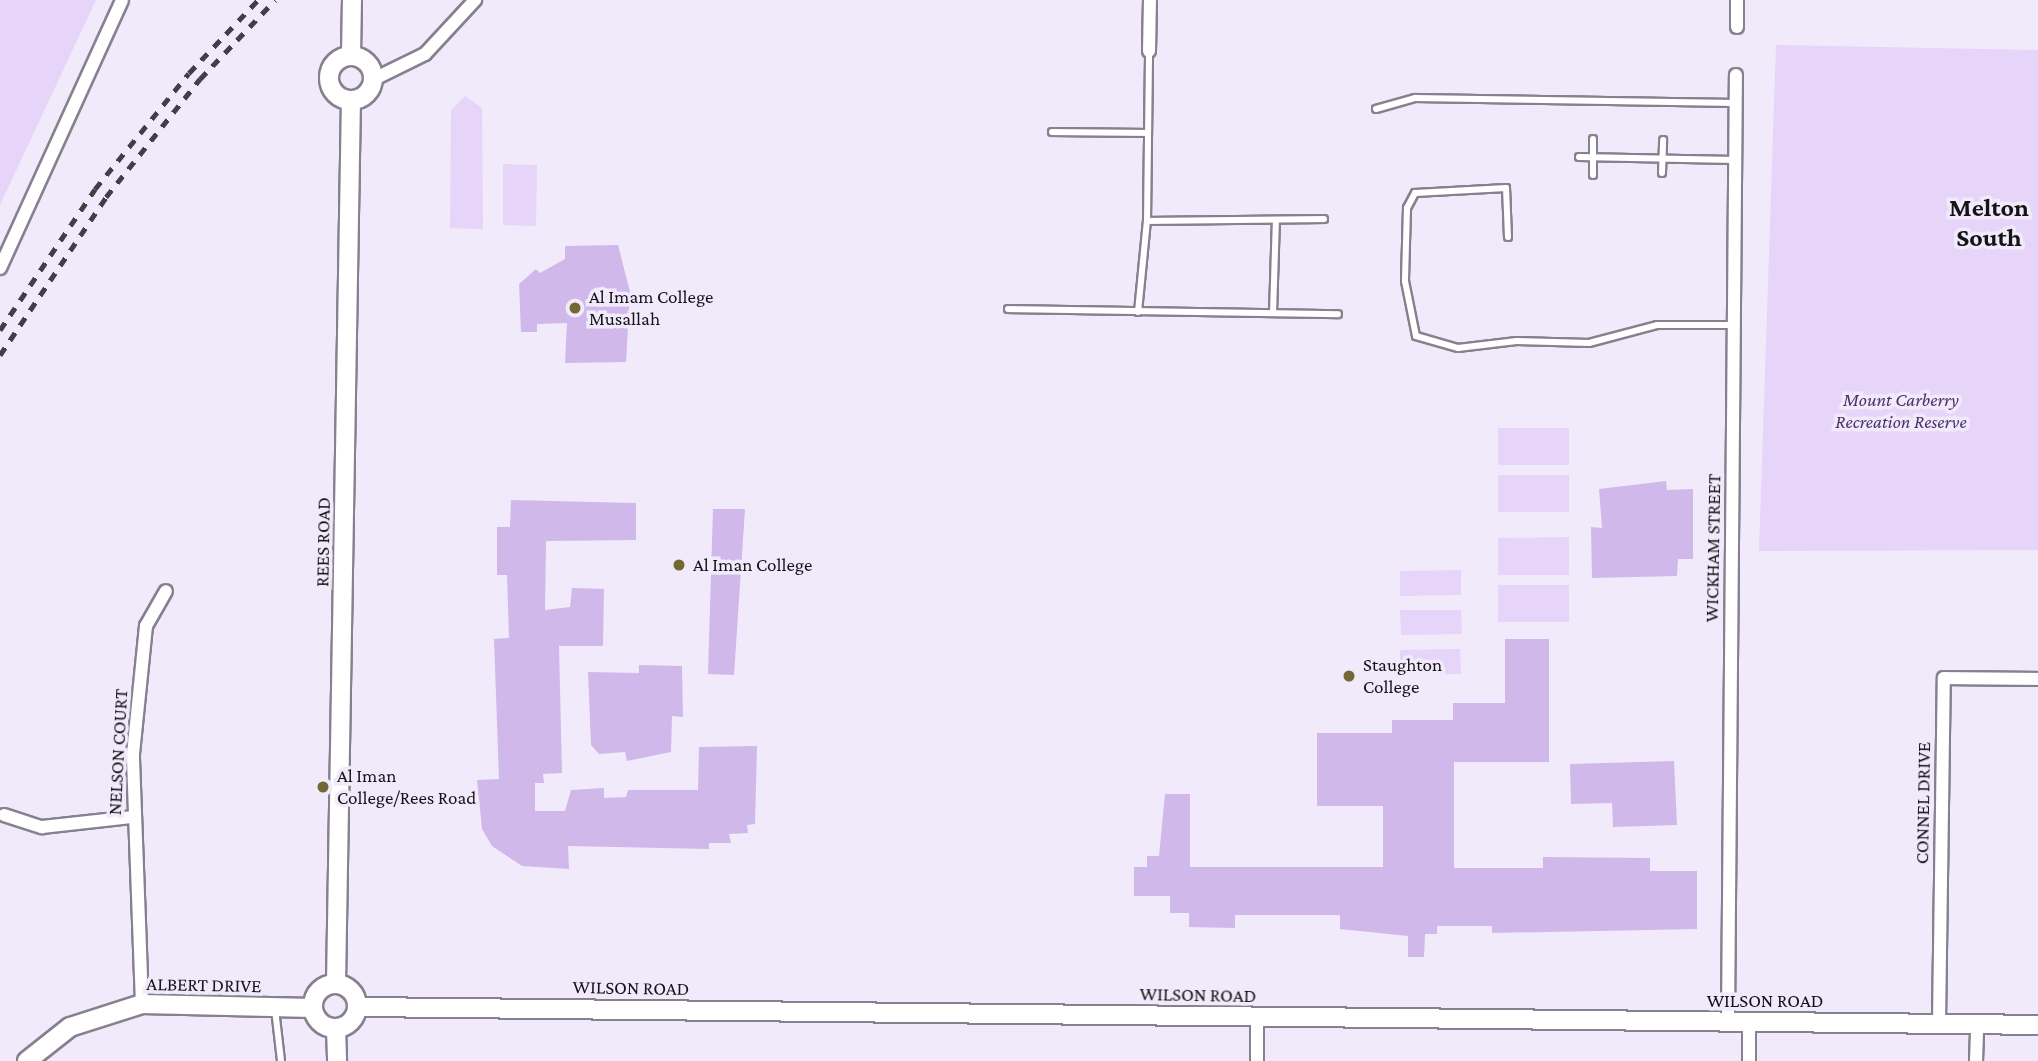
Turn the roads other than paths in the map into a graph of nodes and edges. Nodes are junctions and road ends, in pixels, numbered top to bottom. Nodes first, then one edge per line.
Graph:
1 (122, 0) edge
2 (352, 0) edge
3 (475, 0) edge
4 (1150, 0) edge
5 (1737, 0) edge
6 (1737, 27) dead end
7 (1149, 51) joint
8 (351, 56) junction
9 (1737, 75) dead end
10 (374, 79) junction
11 (351, 100) junction
12 (1736, 103) junction
13 (1376, 108) dead end
14 (1052, 132) dead end
15 (1148, 133) junction
16 (1593, 139) dead end
17 (1663, 140) dead end
18 (1579, 157) dead end
19 (1593, 158) junction
20 (1662, 159) junction
21 (1736, 160) junction
22 (1662, 173) dead end
23 (1593, 175) dead end
24 (1324, 219) dead end
25 (1276, 220) junction
26 (1147, 221) junction
27 (1508, 237) dead end
28 (0, 268) edge
29 (1008, 309) dead end
30 (1138, 312) junction
31 (1273, 313) junction
32 (1338, 314) dead end
33 (1734, 325) junction
34 (166, 591) dead end
35 (2038, 679) edge
36 (4, 815) dead end
37 (133, 817) junction
38 (336, 984) junction
39 (142, 1004) junction
40 (274, 1007) junction
41 (358, 1007) junction
42 (313, 1008) junction
43 (1257, 1016) junction
44 (1728, 1021) junction
45 (1749, 1022) junction
46 (1939, 1023) junction
47 (1976, 1024) junction
48 (2038, 1025) edge
49 (336, 1029) junction
50 (27, 1061) edge
51 (281, 1061) edge
52 (337, 1061) edge
53 (1257, 1061) edge
54 (1749, 1061) edge
55 (1976, 1061) edge

1 - 28 street
2 - 8 street
3 - 10 street
4 - 7 street
5 - 6 street
7 - 15 lane
8 - 10 street
8 - 11 street
9 - 12 street, WICKHAM STREET
10 - 11 street
11 - 38 street, REES ROAD
12 - 13 lane
12 - 21 street, WICKHAM STREET
14 - 15 lane
15 - 26 lane
16 - 19 lane
17 - 20 lane
18 - 19 lane
19 - 20 lane
19 - 23 lane
20 - 21 lane
20 - 22 lane
21 - 33 street, WICKHAM STREET
24 - 25 lane
25 - 26 lane
25 - 31 lane
26 - 30 lane
27 - 33 lane
29 - 30 lane
30 - 31 lane
31 - 32 lane
33 - 44 street, WICKHAM STREET
34 - 37 street, NELSON COURT
35 - 46 street, CONNEL DRIVE
36 - 37 street
37 - 39 street, NELSON COURT
38 - 41 street
38 - 42 street
39 - 40 street, ALBERT DRIVE
39 - 50 street, ALBERT DRIVE
40 - 42 street, ALBERT DRIVE
40 - 51 lane
41 - 43 street, WILSON ROAD
41 - 49 street
42 - 49 street
43 - 44 street, WILSON ROAD
43 - 53 street
44 - 45 street, WILSON ROAD
45 - 46 street, WILSON ROAD
45 - 54 street
46 - 47 street, WILSON ROAD
47 - 48 street, WILSON ROAD
47 - 55 street
49 - 52 street

